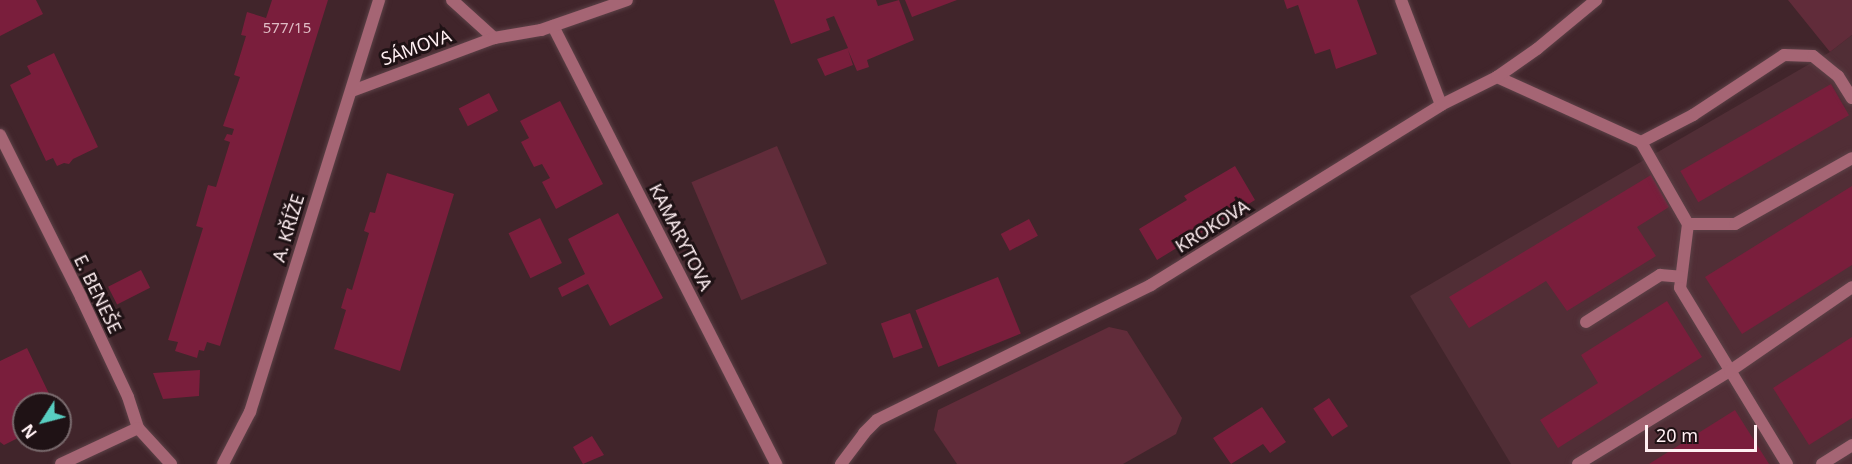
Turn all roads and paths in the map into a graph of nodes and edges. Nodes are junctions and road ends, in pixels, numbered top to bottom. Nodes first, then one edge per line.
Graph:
1 (379, 0) edge
2 (452, 0) edge
3 (627, 0) edge
4 (1401, 0) edge
5 (1596, 0) edge
6 (553, 26) junction
7 (494, 38) junction
8 (1497, 77) junction
9 (352, 91) junction
10 (1852, 98) edge
11 (1441, 105) junction
12 (0, 135) edge
13 (1641, 142) junction
14 (1852, 158) edge
15 (1688, 224) junction
16 (1681, 277) junction
17 (1852, 287) edge
18 (1586, 322) dead end
19 (1730, 371) junction
20 (138, 428) junction
21 (1852, 445) edge
22 (61, 464) edge
23 (171, 464) edge
24 (223, 464) edge
25 (776, 464) edge
26 (841, 464) edge
27 (1578, 464) edge
28 (1787, 464) edge
29 (1822, 464) edge

1 - 9 street, A. KŘÍŽE
2 - 7 street, SÁMOVA
3 - 6 street, SÁMOVA
4 - 11 street
5 - 8 street, KROKOVA
6 - 7 street, SÁMOVA
6 - 25 street, KAMARYTOVA
7 - 9 street, SÁMOVA
8 - 11 street, KROKOVA
8 - 13 street
9 - 24 street, A. KŘÍŽE
10 - 13 street
11 - 26 street, KROKOVA
12 - 20 street, E. BENEŠE
13 - 15 street
14 - 15 street
15 - 16 street
16 - 18 street
16 - 19 street
17 - 19 street
19 - 27 street
19 - 28 street
20 - 22 street
20 - 23 street, E. BENEŠE
21 - 29 street

